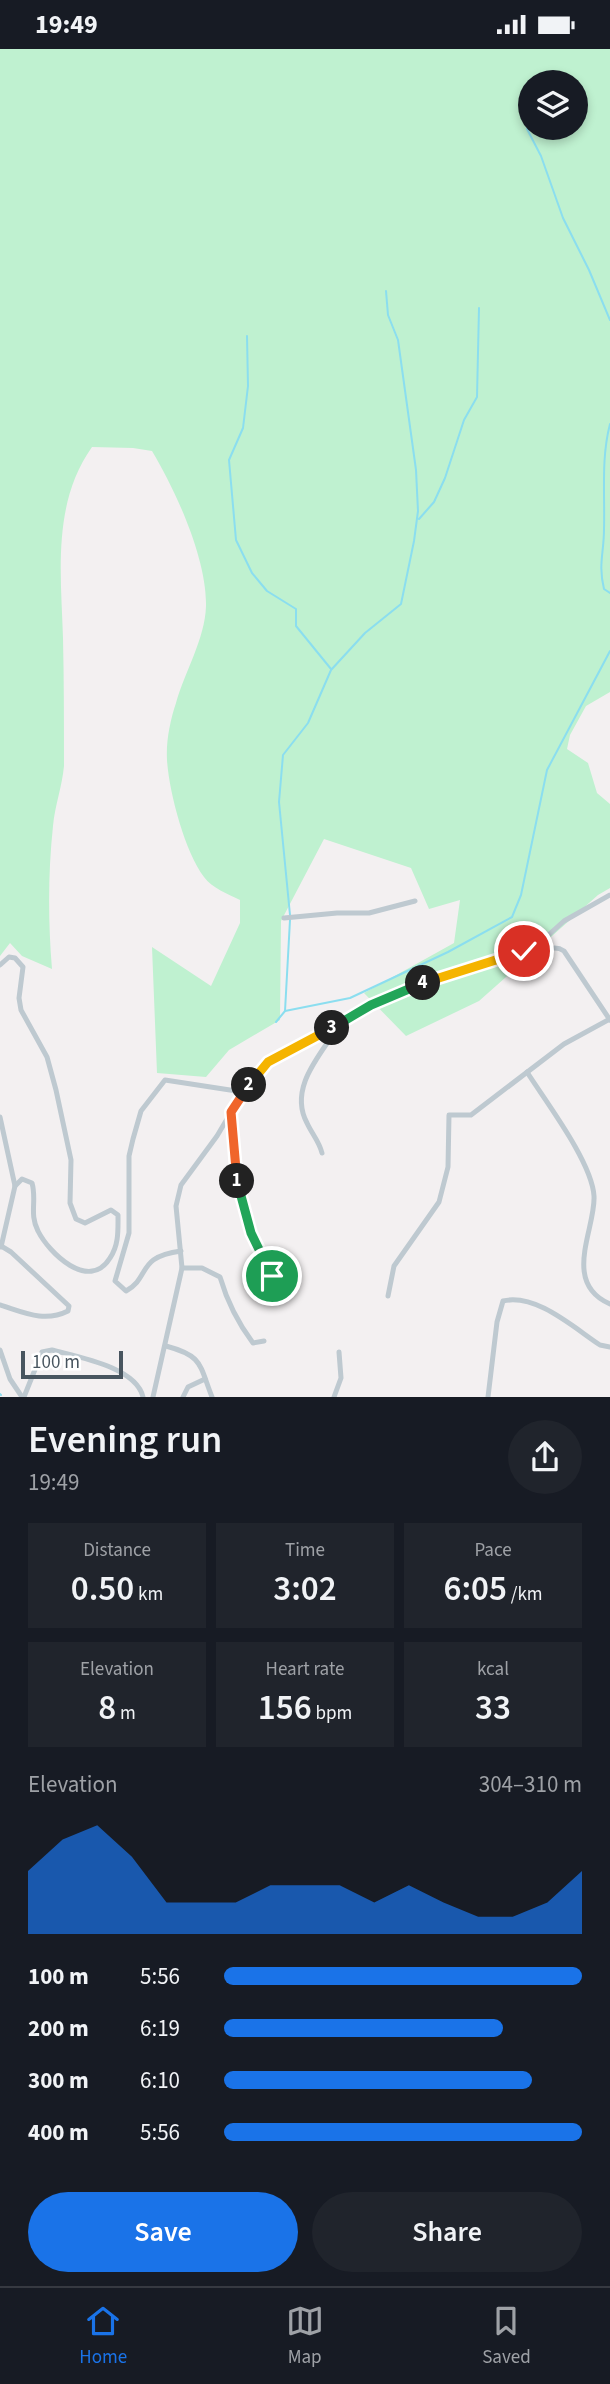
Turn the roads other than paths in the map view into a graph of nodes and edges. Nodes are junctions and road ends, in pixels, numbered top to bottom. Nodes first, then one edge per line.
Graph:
1 (610, 895) edge
2 (415, 901) dead end
3 (284, 918) dead end
4 (524, 951) junction
5 (0, 965) edge
6 (610, 1019) edge
7 (332, 1028) junction
8 (527, 1072) junction
9 (243, 1092) junction
10 (231, 1112) junction
11 (0, 1117) edge
12 (322, 1153) dead end
13 (15, 1186) junction
14 (1, 1247) edge
15 (181, 1251) junction
16 (182, 1268) junction
17 (272, 1276) dead end
18 (388, 1296) dead end
19 (610, 1304) edge
20 (0, 1305) edge
21 (264, 1341) dead end
22 (166, 1346) junction
23 (610, 1347) edge
24 (0, 1350) edge
25 (339, 1353) dead end
26 (205, 1379) junction
27 (336, 1396) edge
28 (23, 1397) edge
29 (143, 1397) edge
30 (153, 1397) edge
31 (183, 1397) edge
32 (212, 1397) edge
33 (488, 1397) edge

1 - 4 street
2 - 3 street
4 - 6 street
4 - 7 street
5 - 13 street
6 - 8 street
7 - 9 street
7 - 12 street
8 - 18 street
8 - 19 street
9 - 10 street
9 - 15 street
10 - 15 street
10 - 17 street
11 - 13 street
13 - 14 street
14 - 20 street
15 - 16 street
16 - 21 street
16 - 22 street
22 - 26 street
22 - 30 street
23 - 33 street
24 - 28 street
25 - 27 street
26 - 31 street
26 - 32 street
28 - 29 street

